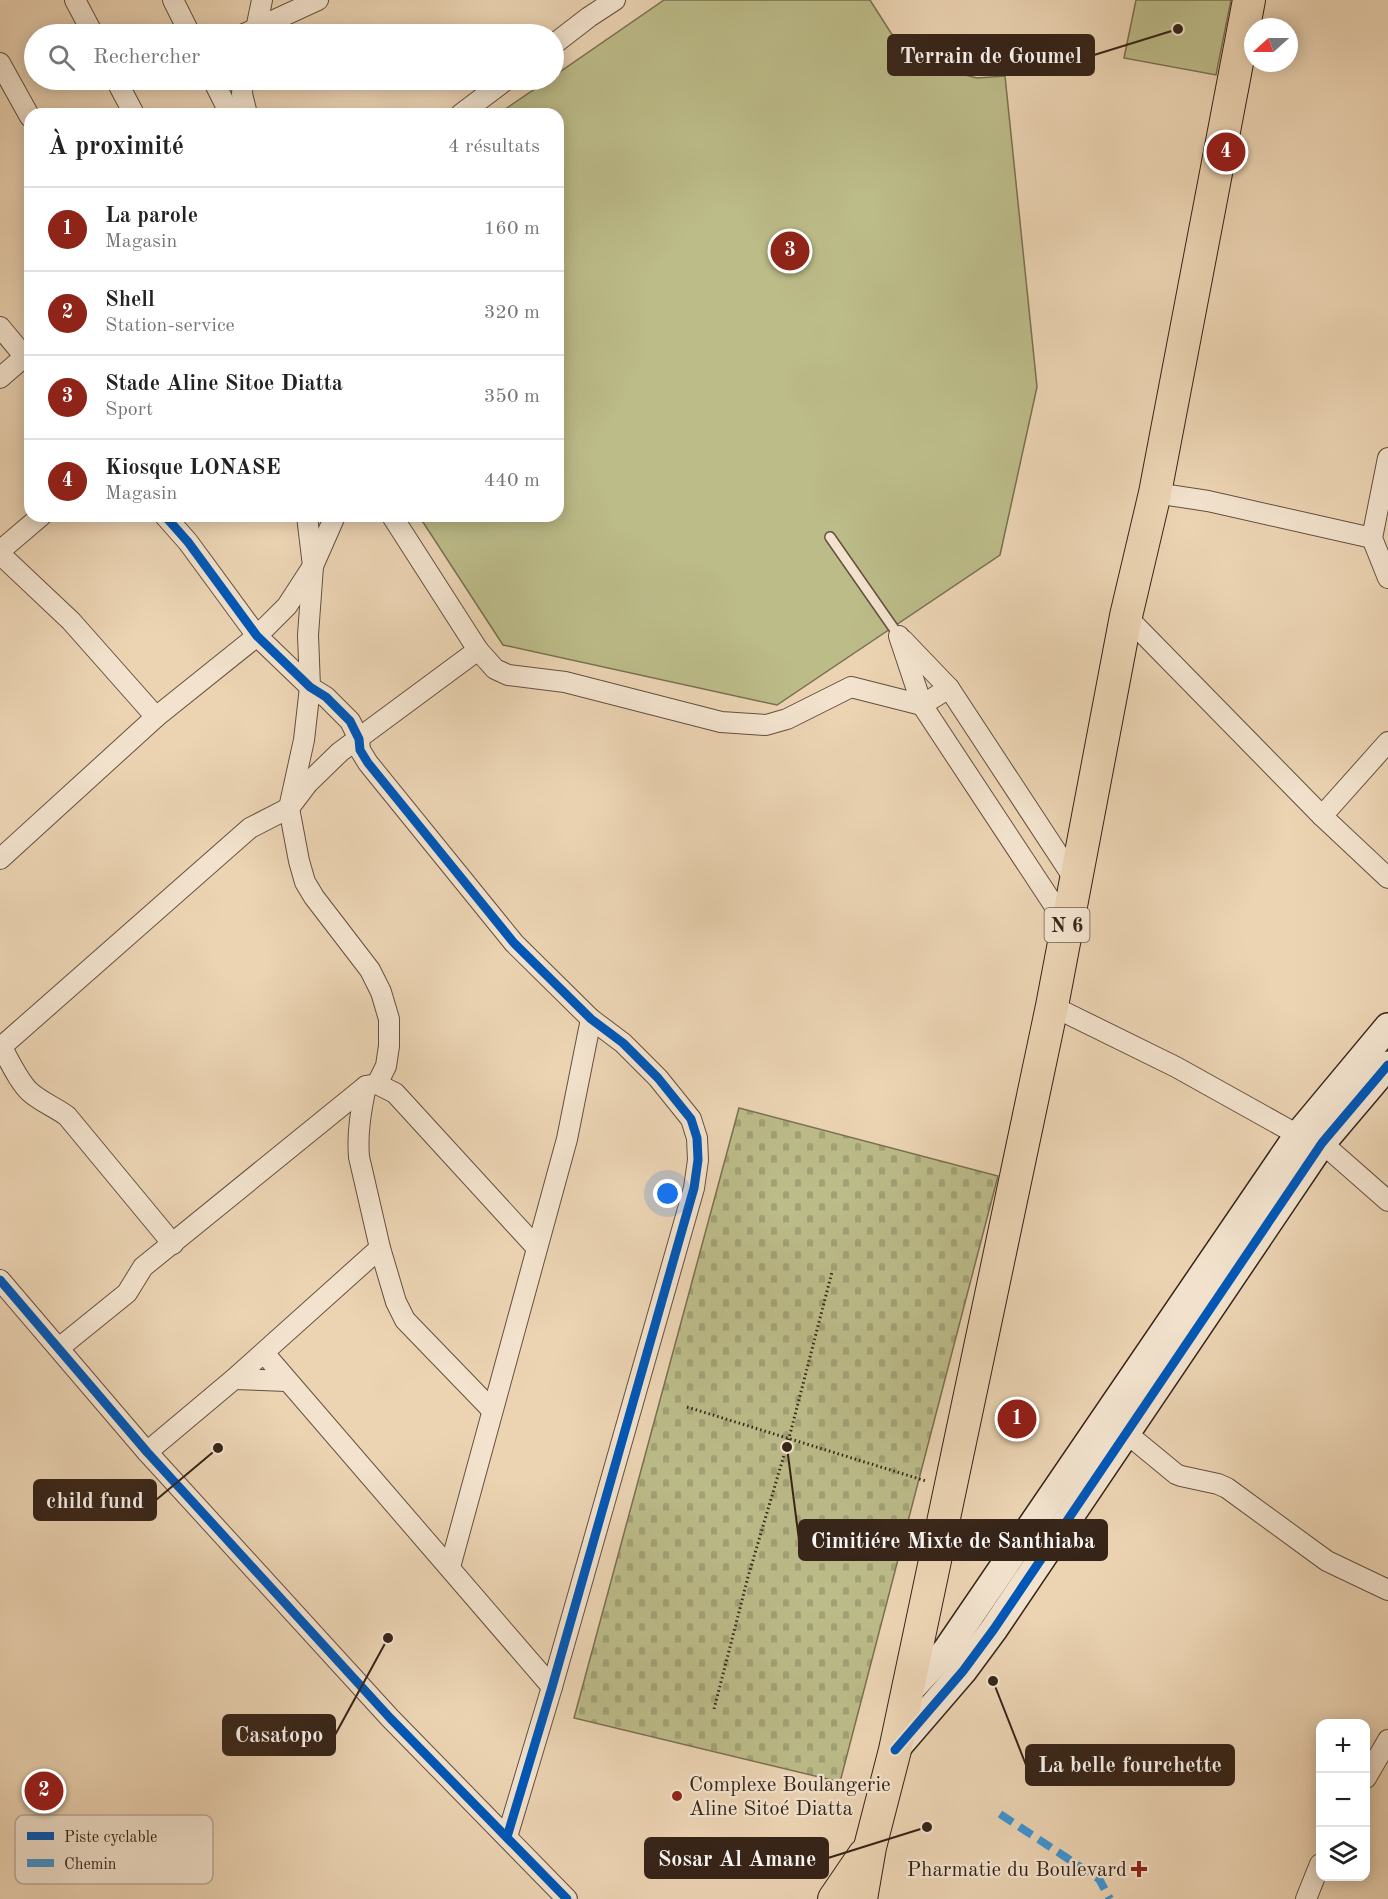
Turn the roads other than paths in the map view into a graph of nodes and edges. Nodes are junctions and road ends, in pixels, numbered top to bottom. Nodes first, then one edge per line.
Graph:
1 (75, 0) edge
2 (173, 0) edge
3 (262, 0) edge
4 (318, 0) edge
5 (615, 0) edge
6 (1249, 0) edge
7 (88, 24) edge
8 (185, 24) edge
9 (255, 24) edge
10 (270, 24) edge
11 (564, 37) edge
12 (0, 63) edge
13 (121, 90) edge
14 (218, 90) edge
15 (242, 90) edge
16 (493, 90) edge
17 (25, 108) edge
18 (131, 108) edge
19 (227, 108) edge
20 (246, 108) edge
21 (469, 108) edge
22 (0, 327) edge
23 (24, 353) edge
24 (24, 360) edge
25 (0, 378) edge
26 (1388, 458) edge
27 (1155, 493) junction
28 (34, 522) edge
29 (170, 522) edge
30 (308, 522) edge
31 (332, 522) edge
32 (396, 522) edge
33 (830, 537) dead end
34 (1372, 537) junction
35 (0, 552) edge
36 (313, 566) junction
37 (1388, 578) edge
38 (1126, 616) junction
39 (257, 636) junction
40 (899, 636) junction
41 (478, 650) junction
42 (310, 687) junction
43 (950, 688) junction
44 (922, 705) junction
45 (156, 717) junction
46 (359, 739) junction
47 (1388, 742) edge
48 (289, 808) junction
49 (1322, 816) junction
50 (0, 859) edge
51 (1388, 878) edge
52 (1075, 880) junction
53 (1066, 926) junction
54 (1052, 1006) junction
55 (591, 1019) junction
56 (1388, 1027) edge
57 (1, 1047) edge
58 (1388, 1065) edge
59 (371, 1085) junction
60 (1310, 1139) junction
61 (1388, 1201) edge
62 (173, 1244) junction
63 (536, 1246) junction
64 (380, 1248) junction
65 (0, 1280) edge
66 (59, 1348) junction
67 (264, 1353) junction
68 (234, 1379) junction
69 (287, 1381) junction
70 (492, 1410) junction
71 (1125, 1432) junction
72 (147, 1452) junction
73 (450, 1567) junction
74 (1388, 1590) edge
75 (552, 1687) junction
76 (906, 1694) junction
77 (1388, 1740) edge
78 (895, 1750) junction
79 (1368, 1773) edge
80 (507, 1837) junction
81 (870, 1846) junction
82 (1316, 1874) edge
83 (567, 1899) edge
84 (834, 1899) edge
85 (861, 1899) edge
86 (1306, 1899) edge

1 - 7 street
2 - 8 street
3 - 9 street
4 - 10 street
5 - 11 street
6 - 27 main road, N 6
12 - 17 street
13 - 18 street
14 - 19 street
15 - 20 street
16 - 21 street
22 - 23 street
24 - 25 street
26 - 34 street
27 - 34 street
27 - 38 main road, N 6
28 - 35 street
29 - 39 street
30 - 36 street
31 - 36 street
32 - 41 street
33 - 40 lane
34 - 37 street
35 - 45 street
36 - 39 street
36 - 42 street
38 - 49 street
38 - 52 main road, N 6
39 - 42 street
39 - 45 street
40 - 43 street
40 - 44 street
41 - 44 street
41 - 46 street
42 - 46 street
42 - 48 street
43 - 44 street
43 - 52 street
44 - 53 street
45 - 50 street
46 - 48 street
46 - 55 street
47 - 49 street
48 - 57 street
48 - 59 street
49 - 51 street
52 - 53 main road, N 6
53 - 54 main road, N 6
54 - 60 street
54 - 76 main road, N 6
55 - 63 street
55 - 75 street
56 - 60 street
57 - 62 street
58 - 60 street
59 - 62 street
59 - 63 street
59 - 64 street
60 - 61 street
60 - 71 street
60 - 76 street
62 - 66 street
63 - 70 street
64 - 67 street
64 - 70 street
65 - 66 street
66 - 72 street
67 - 68 street
67 - 69 street
68 - 69 street
68 - 72 street
69 - 73 street
70 - 73 street
71 - 74 street
71 - 78 street
72 - 80 street
73 - 75 street
75 - 80 street
76 - 78 main road, N 6
77 - 79 street
78 - 81 main road, N 6
80 - 83 street
81 - 84 main road, N 6
81 - 85 main road, N 6
82 - 86 street

